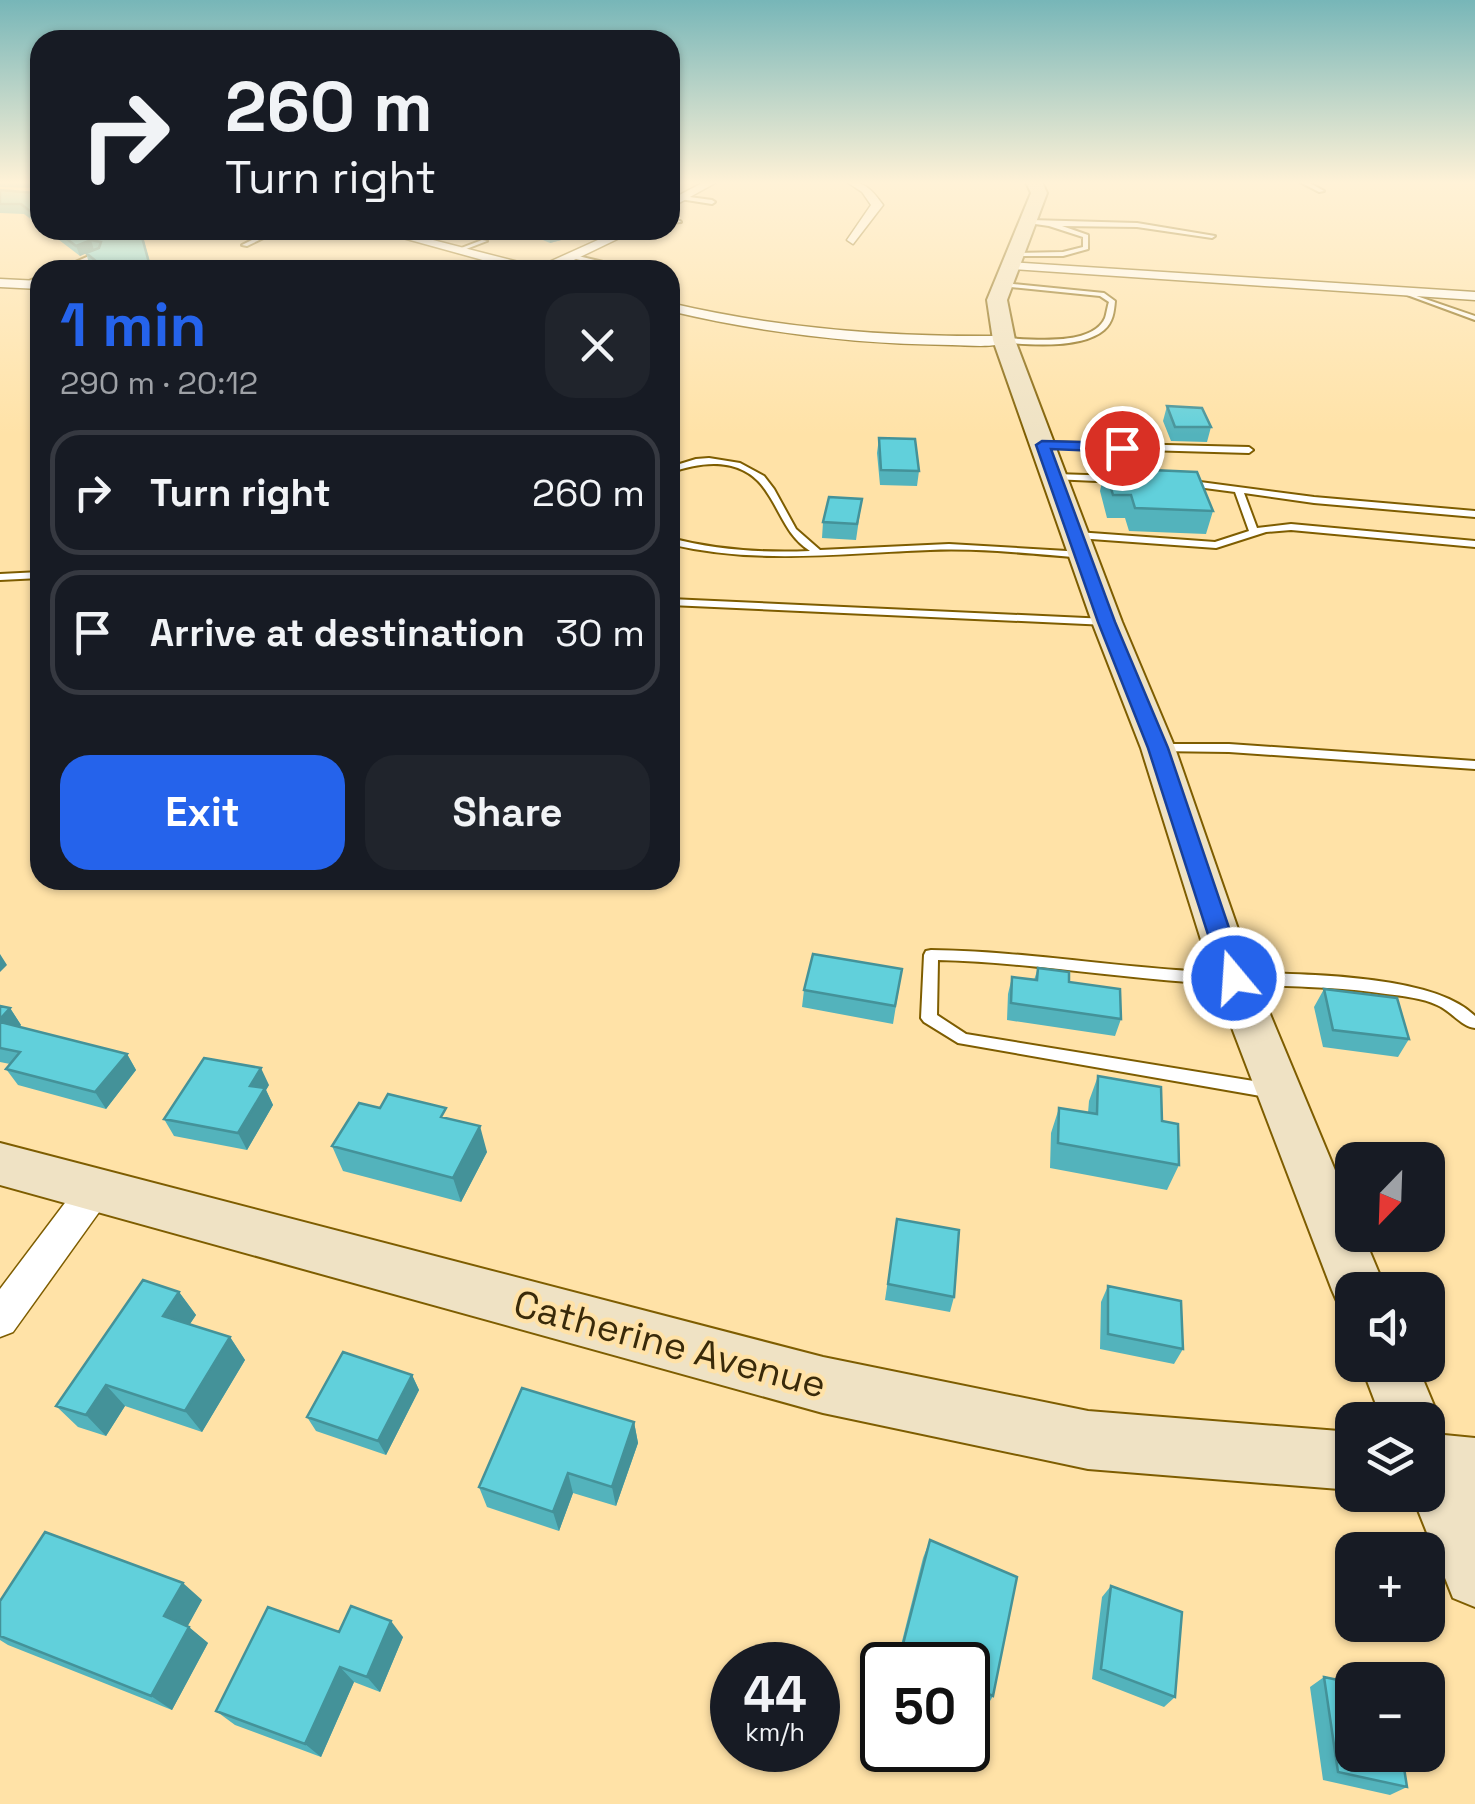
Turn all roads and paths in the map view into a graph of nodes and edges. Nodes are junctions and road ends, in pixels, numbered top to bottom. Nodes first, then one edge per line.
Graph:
1 (1017, 266) edge
2 (1010, 268) junction
3 (0, 282) edge
4 (30, 282) edge
5 (1401, 292) junction
6 (1475, 296) edge
7 (680, 309) edge
8 (1475, 318) edge
9 (1004, 340) junction
10 (1042, 445) junction
11 (1249, 450) dead end
12 (680, 467) edge
13 (1055, 478) junction
14 (1132, 480) edge
15 (1171, 481) edge
16 (1239, 492) junction
17 (1475, 514) edge
18 (1254, 533) junction
19 (680, 543) edge
20 (1475, 544) edge
21 (1081, 545) junction
22 (820, 553) junction
23 (30, 576) edge
24 (0, 577) edge
25 (680, 602) edge
26 (1107, 622) junction
27 (1158, 748) junction
28 (1475, 765) edge
29 (1234, 978) junction
30 (1472, 1024) dead end
31 (1280, 1092) junction
32 (0, 1164) edge
33 (95, 1190) junction
34 (1352, 1272) edge
35 (0, 1320) edge
36 (1335, 1460) edge
37 (1445, 1488) edge
38 (1475, 1576) edge

1 - 2 lane
2 - 5 street
2 - 9 main road
2 - 9 lane
3 - 4 street
5 - 6 street
5 - 8 lane
7 - 9 street
9 - 10 main road
10 - 11 lane
10 - 13 main road
12 - 22 lane
13 - 14 lane
13 - 21 main road
15 - 16 lane
16 - 17 lane
16 - 18 lane
18 - 20 lane
18 - 21 lane
19 - 22 lane
21 - 22 lane
21 - 26 main road
23 - 24 lane
25 - 26 lane
26 - 27 main road
27 - 28 lane
27 - 29 main road
29 - 30 lane
29 - 31 main road
29 - 31 lane
31 - 34 main road
32 - 33 main road, Catherine Avenue
33 - 35 street
33 - 36 main road, Catherine Avenue
37 - 38 main road

